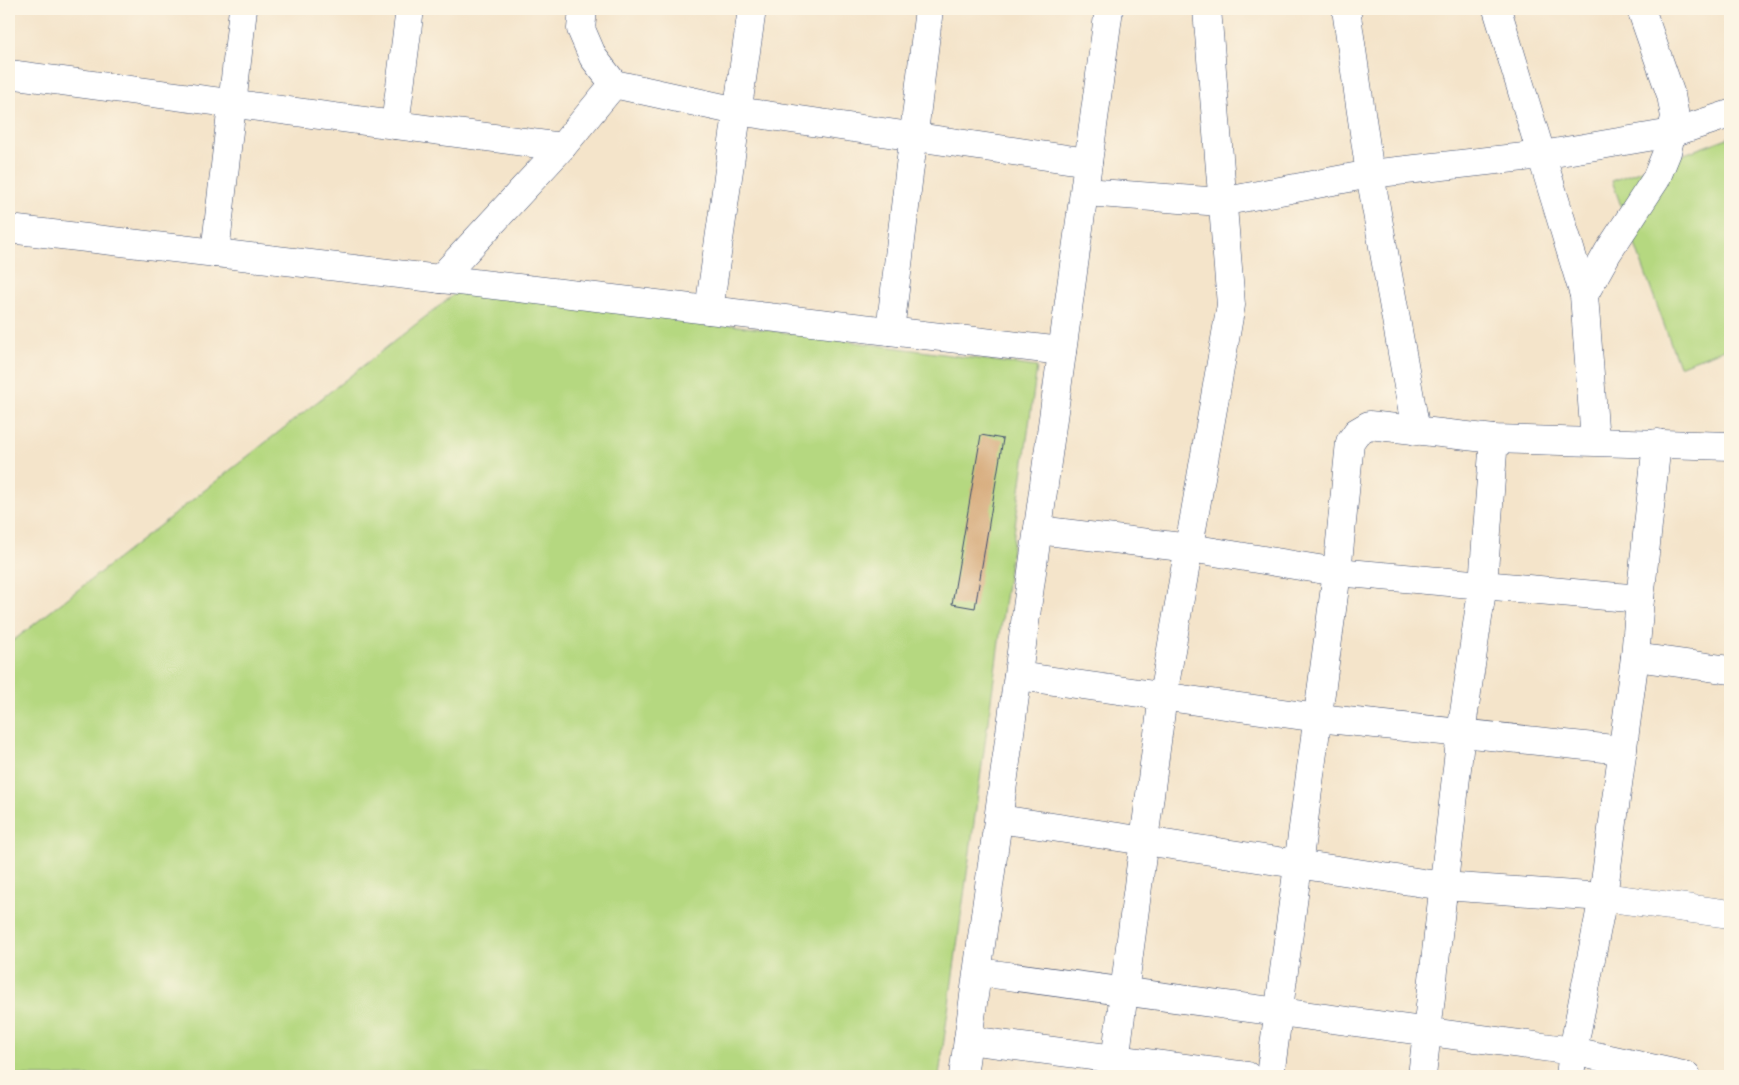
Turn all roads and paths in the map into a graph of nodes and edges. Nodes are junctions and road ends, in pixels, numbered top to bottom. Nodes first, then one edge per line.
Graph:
1 (243, 9) edge
2 (410, 9) edge
3 (583, 9) edge
4 (752, 9) edge
5 (929, 9) edge
6 (1109, 9) edge
7 (1207, 9) edge
8 (1346, 9) edge
9 (1497, 9) edge
10 (1641, 9) edge
11 (9, 74) edge
12 (614, 84) junction
13 (232, 104) junction
14 (737, 111) junction
15 (1730, 114) edge
16 (395, 125) junction
17 (1672, 133) junction
18 (913, 136) junction
19 (562, 146) junction
20 (1542, 155) junction
21 (1088, 162) junction
22 (1370, 174) junction
23 (1085, 192) junction
24 (1222, 202) junction
25 (9, 229) edge
26 (215, 253) junction
27 (440, 279) junction
28 (1584, 295) junction
29 (709, 310) junction
30 (890, 331) junction
31 (1062, 351) junction
32 (1416, 431) junction
33 (1494, 439) junction
34 (1595, 441) junction
35 (1657, 444) junction
36 (1730, 446) edge
37 (1038, 530) junction
38 (1190, 548) junction
39 (1337, 572) junction
40 (1482, 584) junction
41 (1640, 599) junction
42 (1635, 657) junction
43 (1730, 670) edge
44 (1018, 676) junction
45 (1163, 696) junction
46 (1318, 718) junction
47 (1462, 733) junction
48 (1623, 750) junction
49 (999, 819) junction
50 (1144, 841) junction
51 (1298, 864) junction
52 (1443, 886) junction
53 (1603, 897) junction
54 (1730, 914) edge
55 (978, 972) junction
56 (1124, 991) junction
57 (1279, 1012) junction
58 (1427, 1031) junction
59 (968, 1040) junction
60 (1571, 1064) edge
61 (1114, 1068) edge
62 (964, 1076) edge
63 (1247, 1076) edge
64 (1270, 1076) edge
65 (1422, 1076) edge
66 (1687, 1076) edge

1 - 13 street
2 - 16 street
3 - 12 street
4 - 14 street
5 - 18 street
6 - 21 street
7 - 24 street
8 - 22 street
9 - 20 street
10 - 17 street
11 - 13 street
12 - 14 street
12 - 19 street
13 - 16 street
13 - 26 street
14 - 18 street
14 - 29 street
15 - 17 street
16 - 19 street
17 - 20 street
17 - 28 street
18 - 21 street
18 - 30 street
19 - 27 street
20 - 22 street
20 - 28 street
21 - 23 street
22 - 24 street
22 - 32 street
23 - 24 street
23 - 31 street
24 - 38 street
25 - 26 street
26 - 27 street
27 - 29 street
28 - 34 street
29 - 30 street
30 - 31 street
31 - 37 street
32 - 33 street
32 - 39 street
33 - 34 street
33 - 40 street
34 - 35 street
35 - 36 street
35 - 41 street
37 - 38 street
37 - 44 street
38 - 39 street
38 - 45 street
39 - 40 street
39 - 46 street
40 - 41 street
40 - 47 street
41 - 42 street
42 - 43 street
42 - 48 street
44 - 45 street
44 - 49 street
45 - 46 street
45 - 50 street
46 - 47 street
46 - 51 street
47 - 48 street
47 - 52 street
48 - 53 street
49 - 50 street
49 - 55 street
50 - 51 street
50 - 56 street
51 - 52 street
51 - 57 street
52 - 53 street
52 - 58 street
53 - 54 street
53 - 60 street
55 - 56 street
55 - 59 street
56 - 57 street
56 - 61 street
57 - 58 street
57 - 64 street
58 - 60 street
58 - 65 street
59 - 61 street
59 - 62 street
60 - 66 street
61 - 63 street

